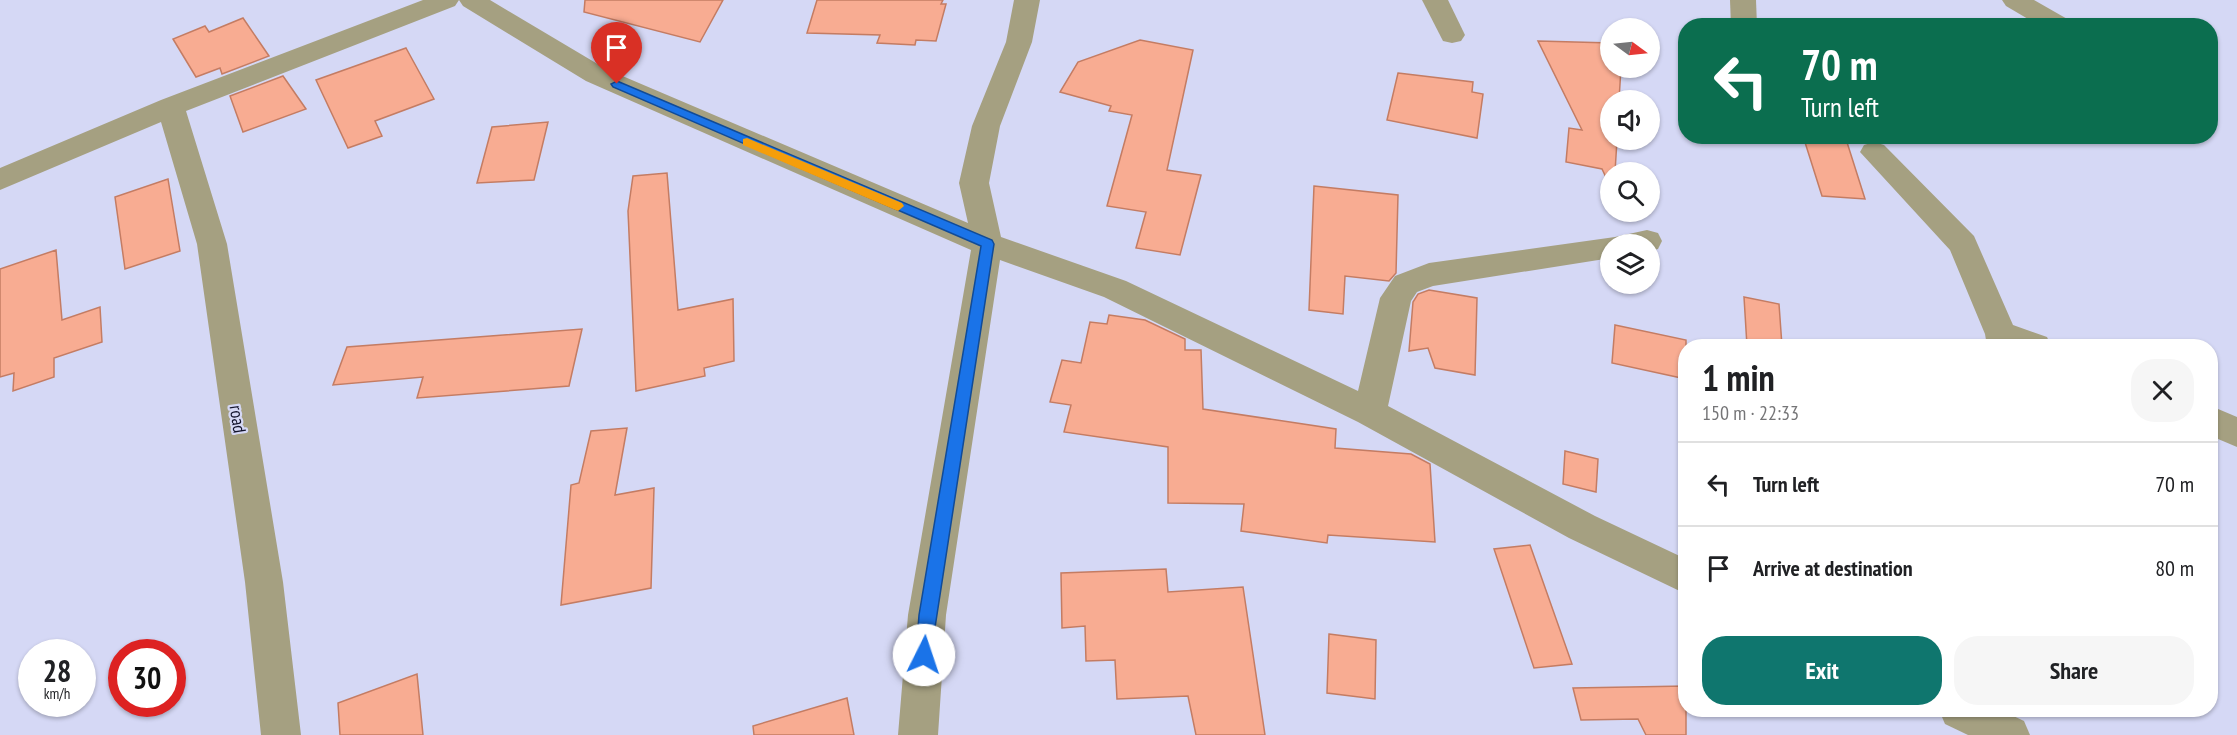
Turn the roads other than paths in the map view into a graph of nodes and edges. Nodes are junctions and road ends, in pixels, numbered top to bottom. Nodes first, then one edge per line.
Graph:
1 (446, 0) edge
2 (472, 0) edge
3 (1027, 0) edge
4 (1435, 0) edge
5 (1743, 0) edge
6 (2015, 0) edge
7 (1743, 18) edge
8 (2046, 18) edge
9 (1452, 35) dead end
10 (171, 107) junction
11 (1874, 152) dead end
12 (0, 180) edge
13 (987, 244) junction
14 (1600, 249) edge
15 (2002, 339) edge
16 (1370, 412) junction
17 (2218, 424) edge
18 (2237, 433) edge
19 (1678, 572) edge
20 (1980, 717) edge
21 (2005, 725) edge
22 (281, 735) edge
23 (918, 735) edge

1 - 10 street
2 - 13 street
3 - 13 street
4 - 9 street
5 - 7 street
6 - 8 street
10 - 12 street
10 - 22 street, road
11 - 15 street
13 - 16 street
13 - 23 street
14 - 16 street
16 - 19 street
17 - 18 street
20 - 21 street

